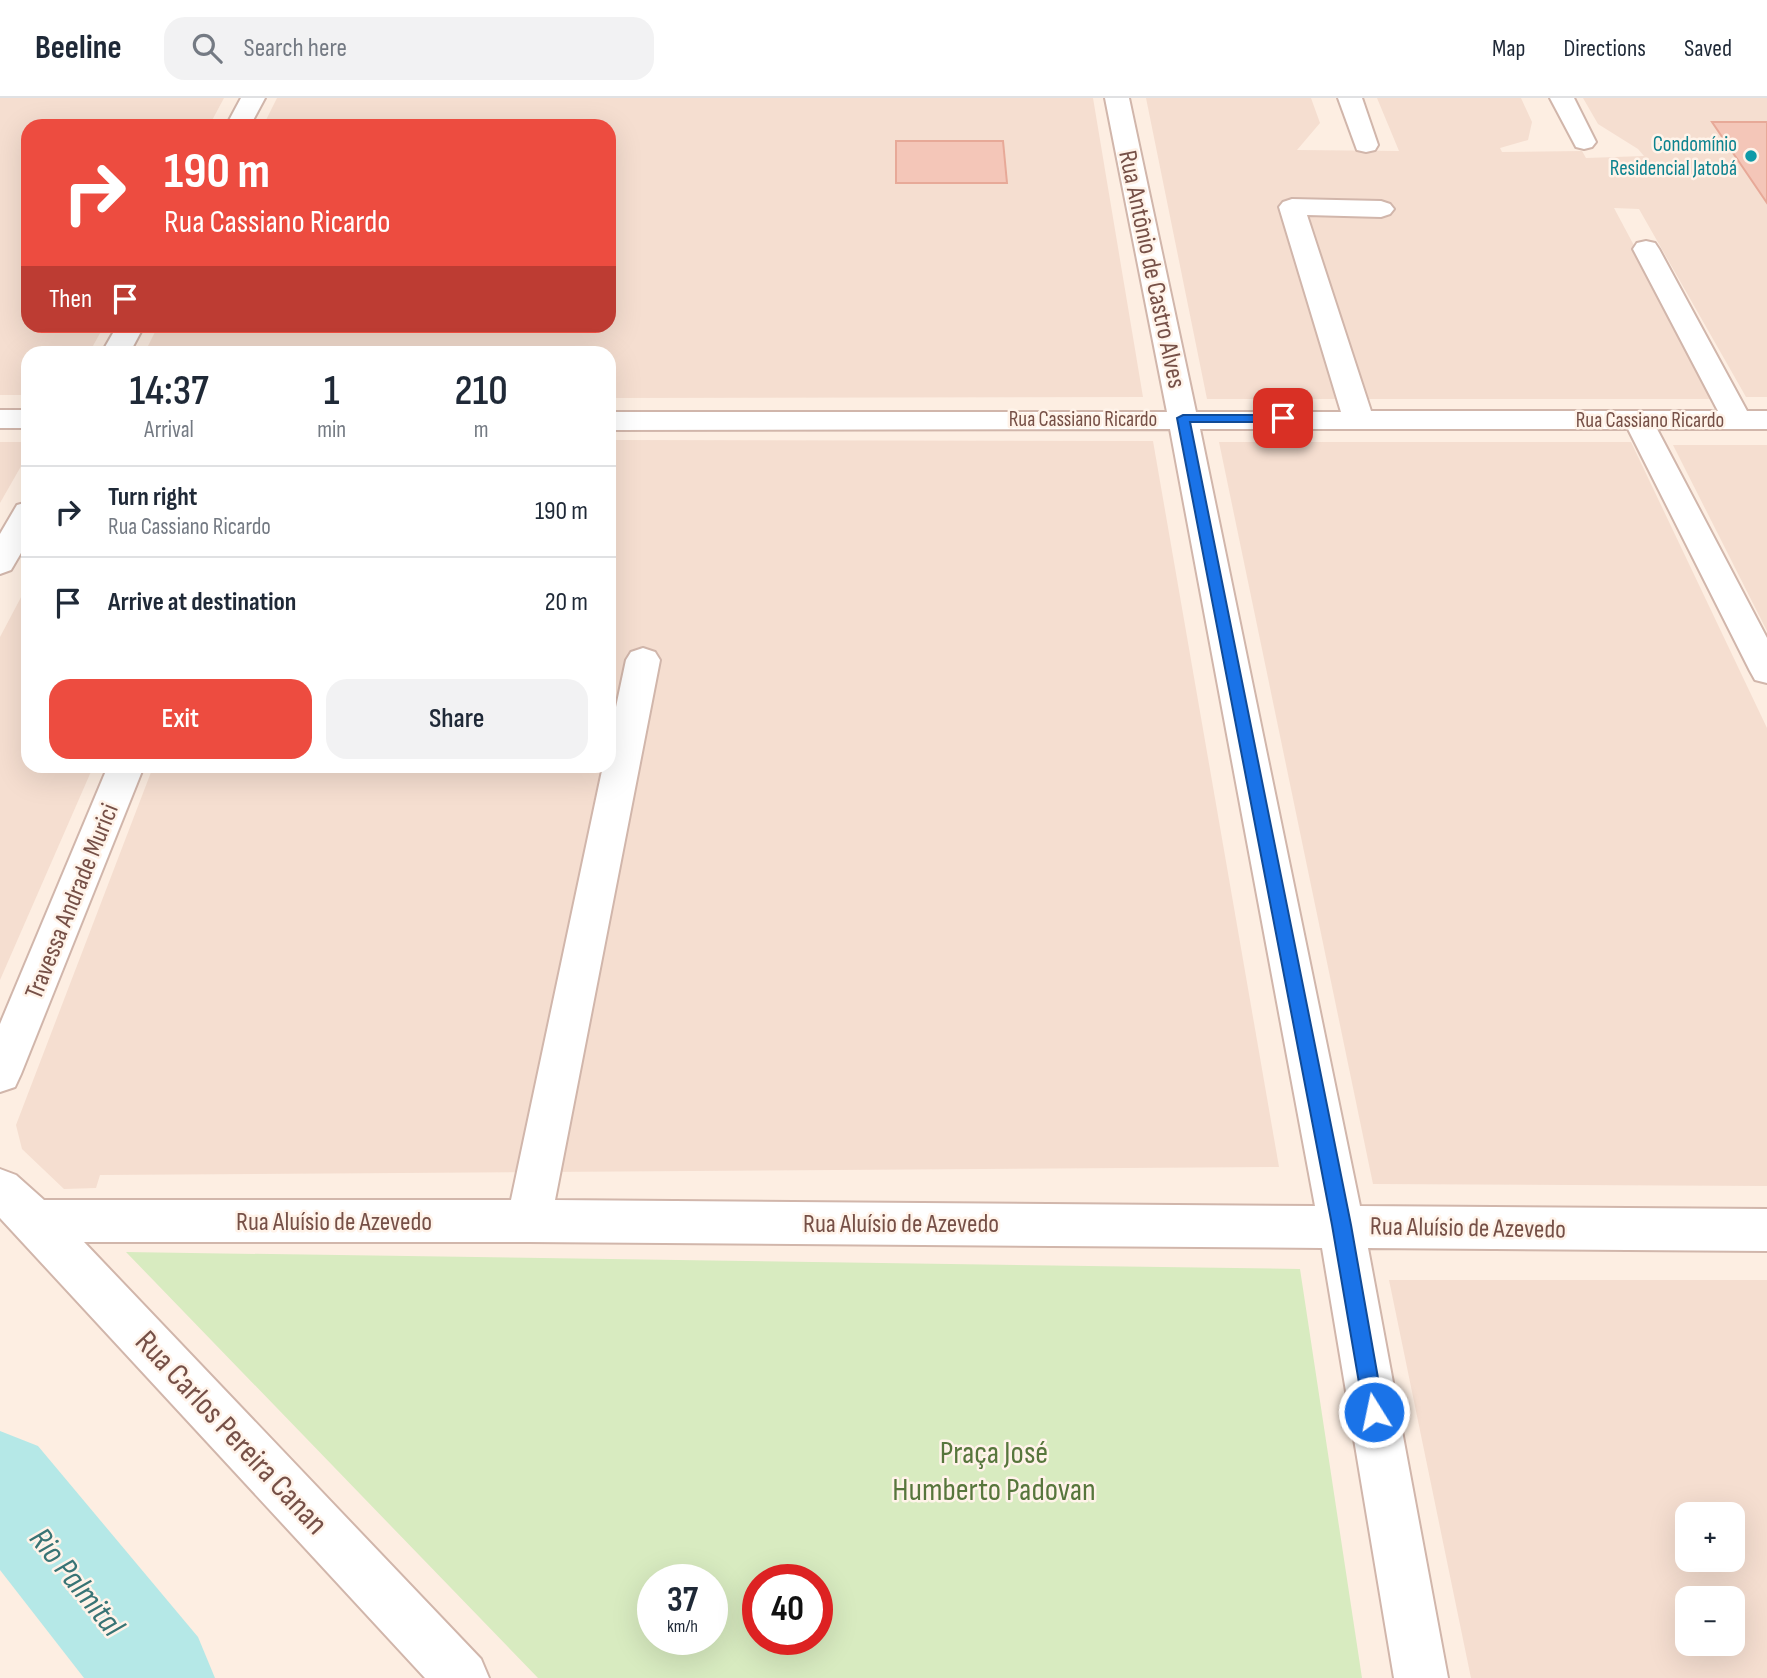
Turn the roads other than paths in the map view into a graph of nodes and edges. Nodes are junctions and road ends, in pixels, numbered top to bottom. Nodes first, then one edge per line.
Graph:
1 (253, 98) edge
2 (1117, 98) edge
3 (1350, 98) edge
4 (1562, 98) edge
5 (242, 119) edge
6 (1584, 142) dead end
7 (1366, 145) dead end
8 (1381, 209) dead end
9 (1646, 249) dead end
10 (1183, 418) junction
11 (1358, 418) junction
12 (0, 419) edge
13 (21, 419) edge
14 (1737, 420) junction
15 (1767, 420) edge
16 (616, 421) edge
17 (1638, 421) junction
18 (21, 525) edge
19 (0, 563) edge
20 (643, 660) dead end
21 (1767, 671) edge
22 (123, 773) edge
23 (0, 1074) edge
24 (0, 1189) edge
25 (529, 1221) junction
26 (35, 1222) junction
27 (1341, 1225) junction
28 (1767, 1230) edge
29 (462, 1678) edge
30 (1421, 1678) edge

1 - 5 street
2 - 10 street, Rua Antônio de Castro Alves
3 - 7 street
4 - 6 street
8 - 11 street
9 - 14 street
10 - 11 street, Rua Cassiano Ricardo
10 - 16 street, Rua Cassiano Ricardo
10 - 27 street, Rua Antônio de Castro Alves
11 - 17 street, Rua Cassiano Ricardo
12 - 13 street
14 - 15 street, Rua Cassiano Ricardo
14 - 17 street, Rua Cassiano Ricardo
17 - 21 street
18 - 19 street
20 - 25 street
22 - 23 street, Travessa Andrade Murici
24 - 26 street, Rua Carlos Pereira Canan
25 - 26 street, Rua Aluísio de Azevedo
25 - 27 street, Rua Aluísio de Azevedo
26 - 29 street, Rua Carlos Pereira Canan
27 - 28 street, Rua Aluísio de Azevedo
27 - 30 street, Rua Antônio de Castro Alves

